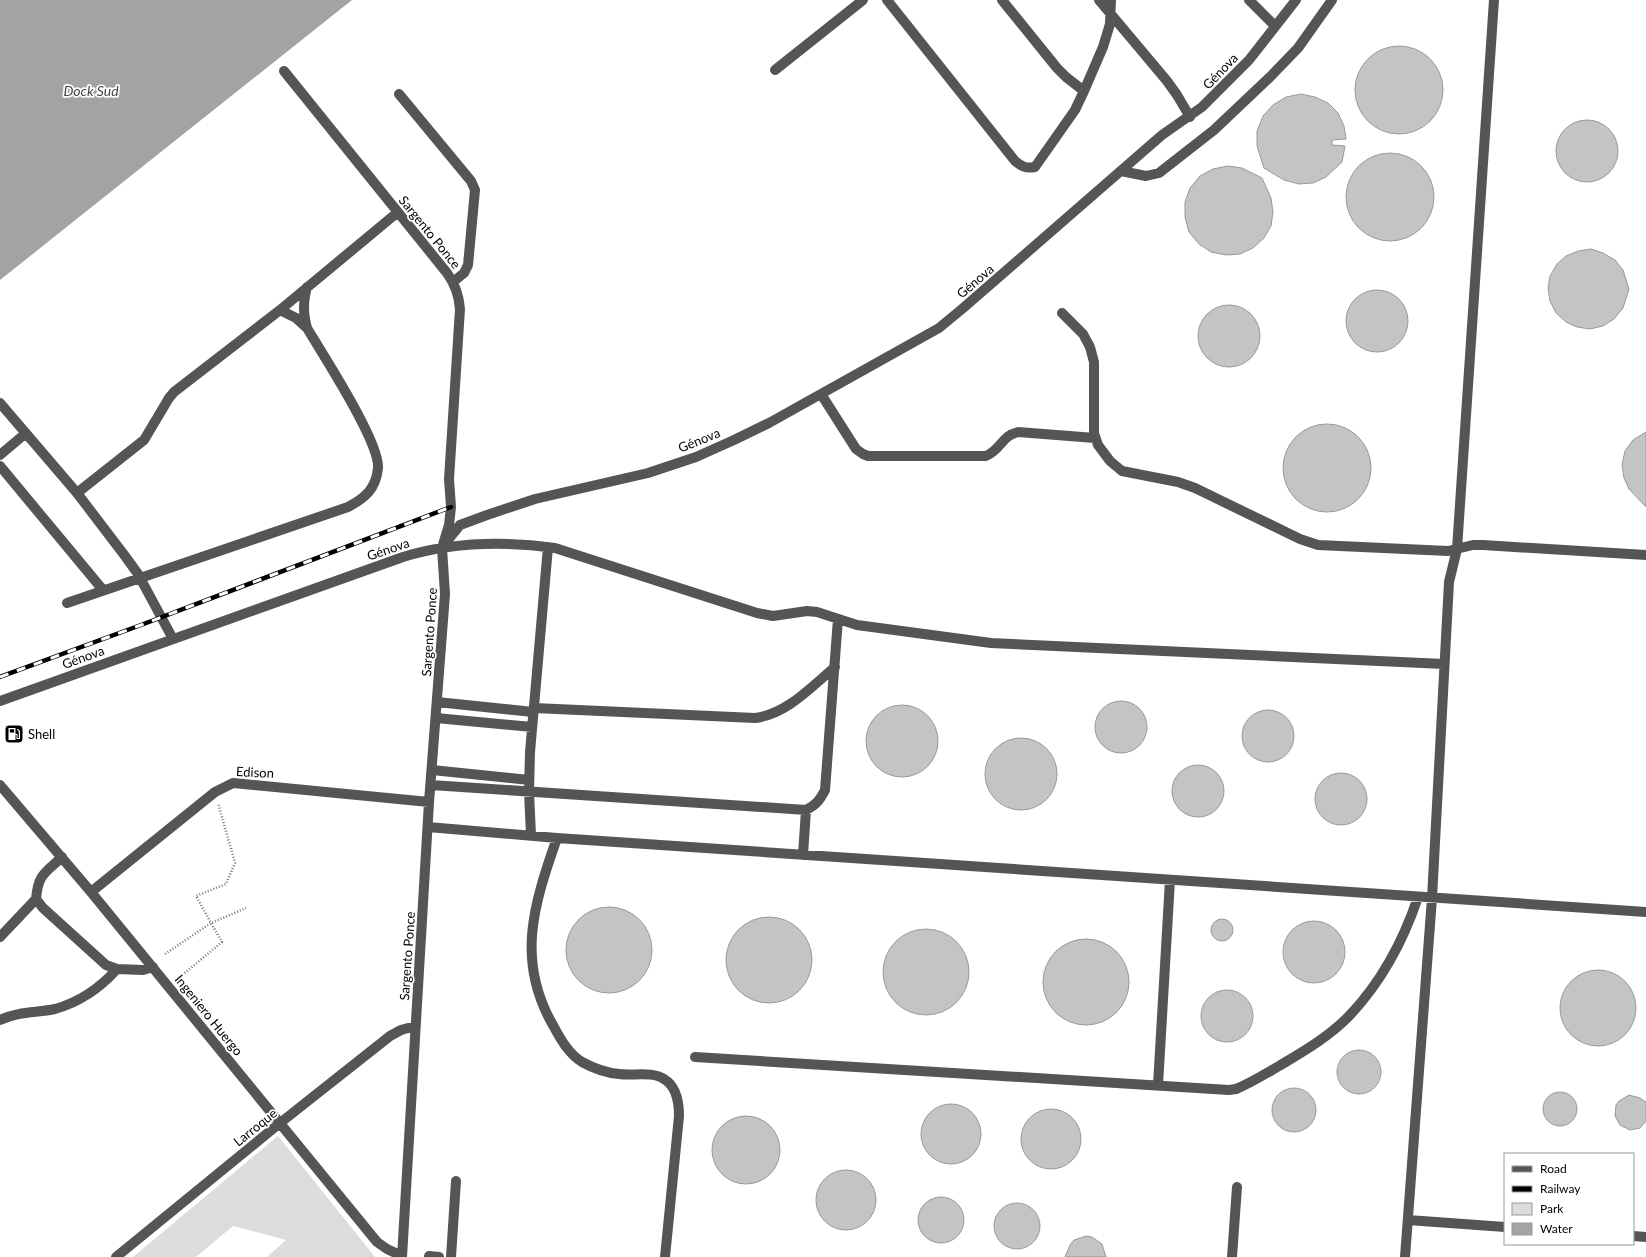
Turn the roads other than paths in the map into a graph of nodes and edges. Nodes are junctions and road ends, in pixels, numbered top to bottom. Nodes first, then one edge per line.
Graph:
1 (863, 0) edge
2 (887, 0) edge
3 (1002, 0) edge
4 (1099, 0) edge
5 (1110, 0) edge
6 (1249, 0) edge
7 (1296, 0) edge
8 (1332, 0) edge
9 (1494, 0) edge
10 (1110, 14) junction
11 (1275, 26) junction
12 (775, 70) dead end
13 (284, 71) dead end
14 (1084, 91) junction
15 (399, 94) dead end
16 (1190, 117) junction
17 (1121, 171) junction
18 (398, 212) junction
19 (453, 282) junction
20 (307, 287) junction
21 (280, 310) junction
22 (1062, 313) dead end
23 (307, 328) junction
24 (821, 394) junction
25 (0, 403) edge
26 (26, 433) junction
27 (1095, 438) junction
28 (0, 455) edge
29 (0, 466) edge
30 (77, 493) junction
31 (548, 547) junction
32 (442, 548) junction
33 (1457, 549) junction
34 (1646, 555) edge
35 (140, 577) junction
36 (103, 590) junction
37 (67, 603) dead end
38 (838, 619) junction
39 (173, 639) junction
40 (1444, 664) junction
41 (835, 667) junction
42 (0, 701) edge
43 (437, 702) junction
44 (533, 710) junction
45 (436, 718) junction
46 (532, 727) junction
47 (432, 770) junction
48 (529, 780) junction
49 (0, 785) edge
50 (431, 785) junction
51 (529, 792) junction
52 (429, 802) junction
53 (806, 810) junction
54 (428, 827) junction
55 (531, 835) junction
56 (557, 838) junction
57 (803, 854) junction
58 (62, 857) junction
59 (1170, 880) junction
60 (91, 892) junction
61 (1418, 897) junction
62 (1432, 898) junction
63 (36, 899) junction
64 (1646, 912) edge
65 (0, 937) edge
66 (153, 967) junction
67 (117, 969) junction
68 (0, 1020) edge
69 (415, 1026) junction
70 (695, 1056) dead end
71 (1158, 1085) junction
72 (280, 1123) junction
73 (456, 1181) dead end
74 (1237, 1187) dead end
75 (1408, 1220) junction
76 (1504, 1227) edge
77 (1634, 1236) edge
78 (1646, 1237) edge
79 (402, 1256) edge
80 (116, 1257) edge
81 (451, 1257) edge
82 (665, 1257) edge
83 (1232, 1257) edge
84 (1405, 1257) edge

1 - 12 street
2 - 14 street
3 - 14 street
4 - 10 street
5 - 10 street
6 - 11 street
7 - 11 street, Génova
8 - 17 street
9 - 33 street
10 - 14 street
10 - 16 street
11 - 16 street, Génova
13 - 18 street, Sargento Ponce
15 - 19 street
16 - 17 street, Génova
17 - 24 street, Génova
18 - 19 street, Sargento Ponce
18 - 20 street
19 - 32 street, Sargento Ponce
20 - 21 street
20 - 23 street
21 - 23 street
21 - 30 street
22 - 27 street
23 - 35 street
24 - 27 street
24 - 32 street, Génova
25 - 26 street
26 - 28 street
26 - 30 street
27 - 33 street
29 - 36 street
30 - 35 street
31 - 32 street
31 - 38 street
31 - 44 street
32 - 39 street, Génova
32 - 43 street, Sargento Ponce
33 - 34 street
33 - 40 street
35 - 36 street
35 - 39 street
36 - 37 street
38 - 40 street
38 - 41 street
39 - 42 street, Génova
40 - 62 street
41 - 44 street
41 - 53 street
43 - 44 street
43 - 45 street, Sargento Ponce
44 - 46 street
45 - 46 street
45 - 47 street, Sargento Ponce
46 - 48 street
47 - 48 street
47 - 50 street, Sargento Ponce
48 - 51 street
49 - 58 street, Ingeniero Huergo
50 - 51 street
50 - 52 street, Sargento Ponce
51 - 53 street
51 - 55 street
52 - 54 street, Sargento Ponce
52 - 60 street, Edison
53 - 57 street
54 - 55 street
54 - 69 street, Sargento Ponce
55 - 56 street
56 - 57 street
56 - 82 street
57 - 59 street
58 - 60 street, Ingeniero Huergo
58 - 63 street
59 - 61 street
59 - 71 street
60 - 66 street, Ingeniero Huergo
61 - 62 street
61 - 71 street
62 - 64 street
62 - 75 street
63 - 65 street
63 - 67 street
66 - 67 street
66 - 72 street, Ingeniero Huergo
67 - 68 street
69 - 72 street, Larroque
69 - 79 street, Sargento Ponce
70 - 71 street
72 - 79 street, Ingeniero Huergo
72 - 80 street, Larroque
73 - 81 street
74 - 83 street
75 - 76 street
75 - 84 street
77 - 78 street

